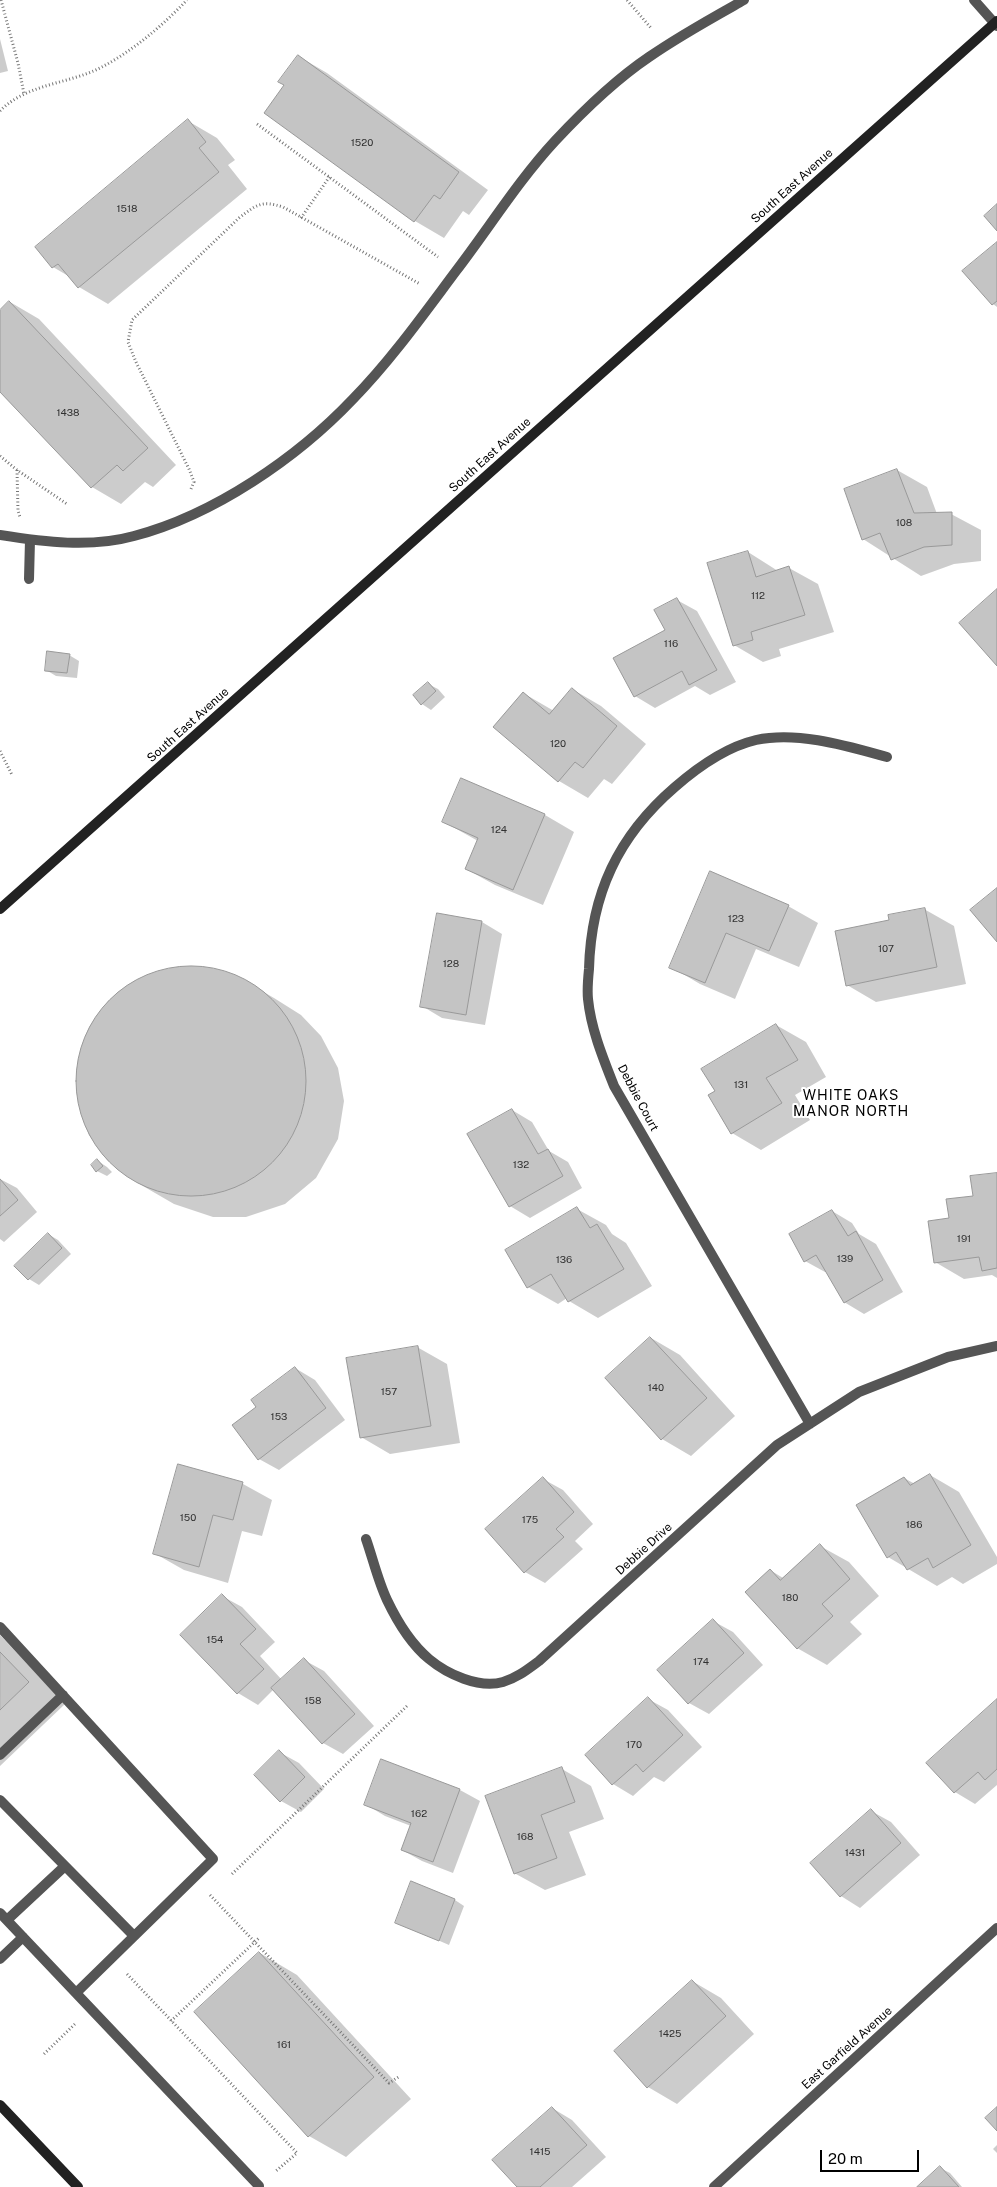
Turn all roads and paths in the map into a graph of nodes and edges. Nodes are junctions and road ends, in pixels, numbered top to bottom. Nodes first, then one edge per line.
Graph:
1 (1, 0) edge
2 (188, 0) edge
3 (627, 0) edge
4 (744, 0) edge
5 (974, 0) edge
6 (996, 23) edge
7 (665, 47) junction
8 (24, 94) junction
9 (0, 111) edge
10 (257, 124) dead end
11 (330, 176) junction
12 (301, 218) junction
13 (456, 271) junction
14 (437, 296) junction
15 (0, 456) edge
16 (17, 470) junction
17 (186, 495) dead end
18 (66, 504) dead end
19 (21, 518) dead end
20 (0, 535) edge
21 (30, 540) junction
22 (29, 580) dead end
23 (0, 751) edge
24 (887, 757) dead end
25 (12, 775) dead end
26 (0, 908) edge
27 (997, 1346) edge
28 (810, 1424) junction
29 (366, 1539) dead end
30 (0, 1626) edge
31 (63, 1695) junction
32 (0, 1755) edge
33 (0, 1800) edge
34 (65, 1866) junction
35 (210, 1895) dead end
36 (3, 1917) edge
37 (997, 1928) edge
38 (134, 1936) junction
39 (23, 1937) junction
40 (260, 1937) dead end
41 (255, 1941) junction
42 (0, 1959) edge
43 (127, 1974) dead end
44 (76, 1993) junction
45 (171, 2021) junction
46 (400, 2076) dead end
47 (0, 2105) edge
48 (258, 2186) edge
49 (78, 2187) edge
50 (714, 2187) edge

1 - 8 path
2 - 8 path
3 - 7 path
4 - 7 street
5 - 6 street
6 - 26 main road, South East Avenue
7 - 13 street
8 - 9 path
10 - 11 path
11 - 12 path
11 - 13 path
12 - 14 path
12 - 17 path
13 - 14 street
14 - 21 street
15 - 16 path
16 - 18 path
16 - 19 path
20 - 21 street
21 - 22 street
23 - 25 path
24 - 28 street, Debbie Court
27 - 28 street, Debbie Drive
28 - 29 street, Debbie Drive
30 - 31 street
31 - 32 street
31 - 38 street
33 - 34 street
34 - 36 street
34 - 38 street
35 - 41 path
36 - 39 street
37 - 50 street, East Garfield Avenue
38 - 44 street
39 - 42 street
39 - 44 street
40 - 41 path
41 - 45 path
41 - 46 path
43 - 45 path
44 - 48 street
45 - 48 path
47 - 49 main road

